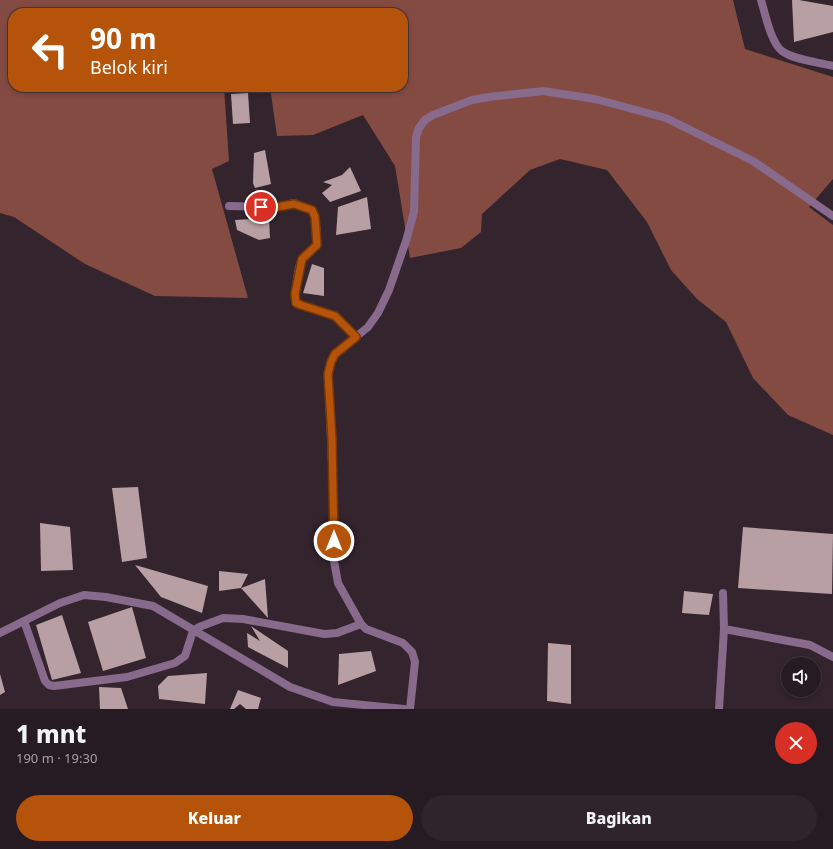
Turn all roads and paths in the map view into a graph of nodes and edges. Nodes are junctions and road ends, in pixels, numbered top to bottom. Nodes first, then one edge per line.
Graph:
1 (761, 0) edge
2 (833, 66) edge
3 (229, 206) dead end
4 (833, 216) edge
5 (356, 337) junction
6 (723, 593) dead end
7 (24, 621) junction
8 (361, 624) junction
9 (724, 629) junction
10 (193, 631) junction
11 (0, 633) edge
12 (833, 657) edge
13 (404, 709) edge
14 (410, 709) edge
15 (719, 709) edge

1 - 2 street
3 - 5 street
4 - 5 street
5 - 8 street
6 - 9 street
7 - 10 street
7 - 10 street
7 - 11 street
8 - 10 street
8 - 14 street
9 - 12 street
9 - 15 street
10 - 13 street

